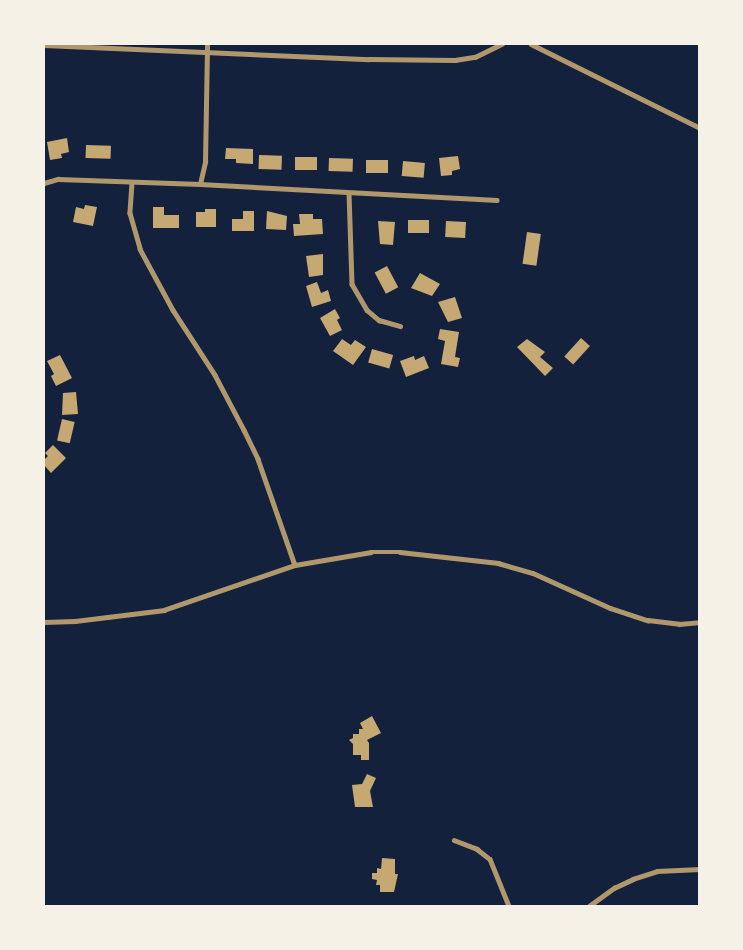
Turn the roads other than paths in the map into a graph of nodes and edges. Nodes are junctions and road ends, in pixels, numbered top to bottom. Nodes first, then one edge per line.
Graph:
1 (207, 44) edge
2 (502, 44) edge
3 (531, 44) edge
4 (44, 45) edge
5 (207, 53) junction
6 (699, 128) edge
7 (44, 183) edge
8 (132, 183) junction
9 (200, 184) junction
10 (349, 193) junction
11 (497, 200) dead end
12 (400, 326) dead end
13 (295, 565) junction
14 (44, 622) edge
15 (699, 622) edge
16 (454, 840) dead end
17 (699, 870) edge
18 (509, 906) edge
19 (589, 906) edge

1 - 5 street
2 - 5 street
3 - 6 street
4 - 5 street
5 - 9 street
7 - 8 street
8 - 9 street
8 - 13 street
9 - 10 street
10 - 11 street
10 - 12 street
13 - 14 street
13 - 15 street
16 - 18 street
17 - 19 street

